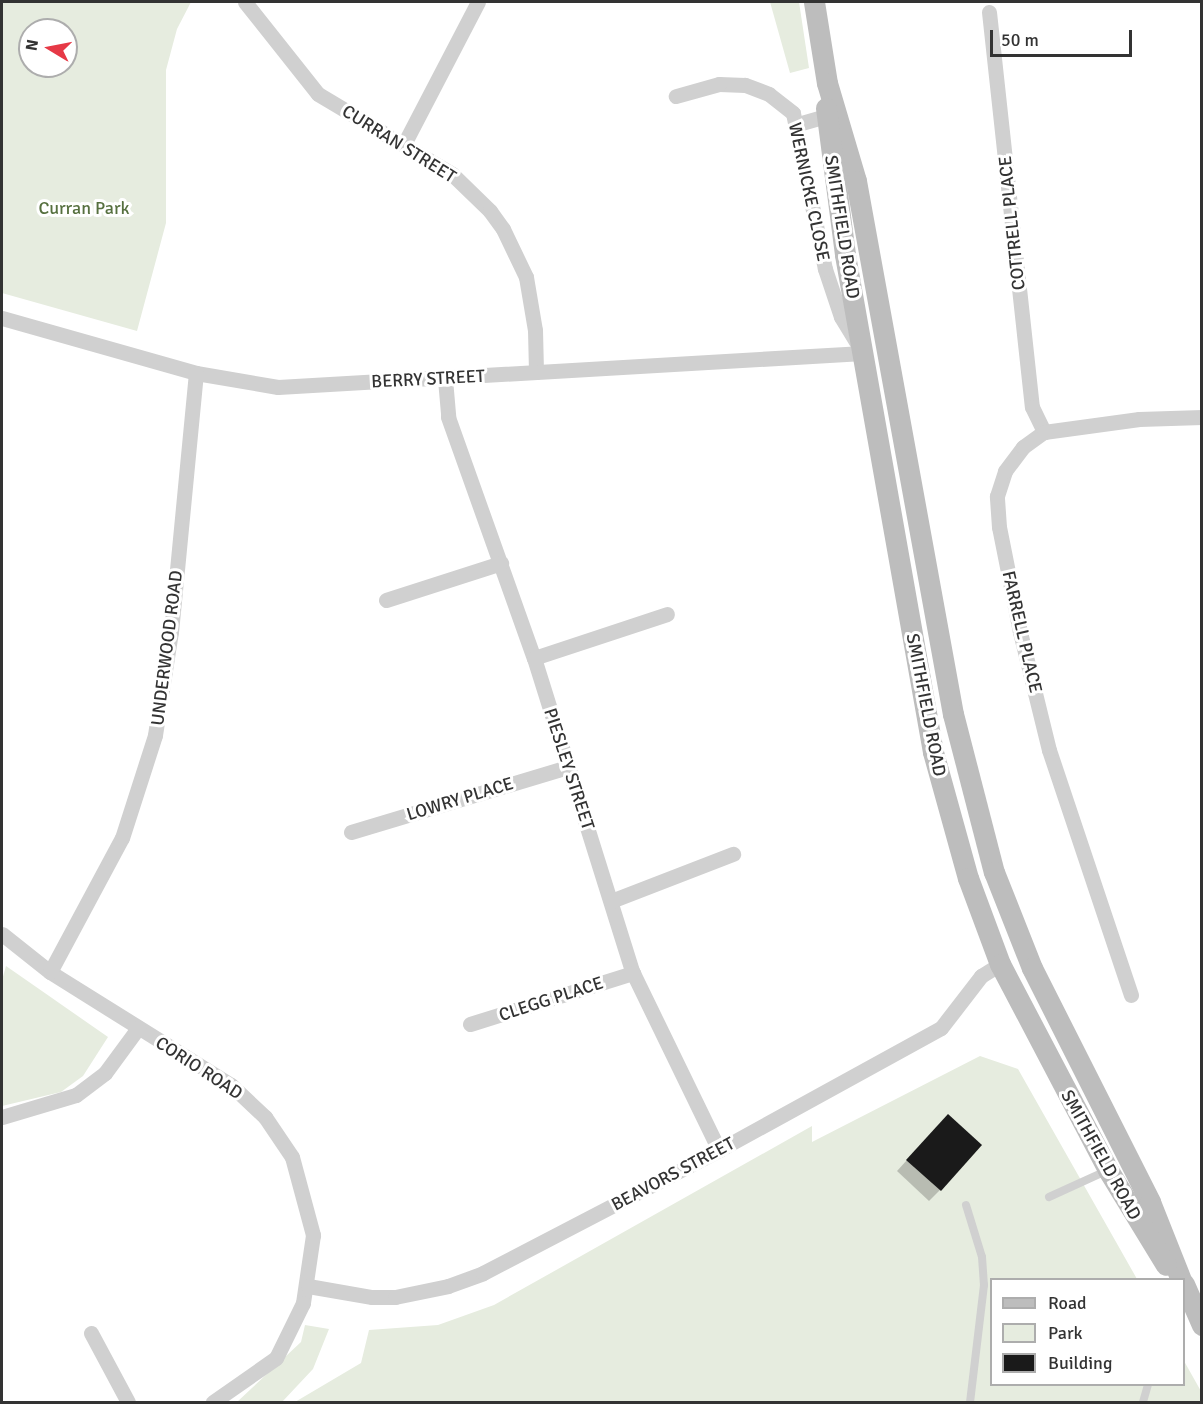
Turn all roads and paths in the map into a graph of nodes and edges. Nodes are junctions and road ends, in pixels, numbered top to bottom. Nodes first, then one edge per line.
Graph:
1 (245, 2) edge
2 (478, 2) edge
3 (814, 2) edge
4 (989, 12) dead end
5 (827, 83) junction
6 (676, 96) dead end
7 (826, 116) junction
8 (798, 124) junction
9 (404, 144) junction
10 (853, 166) junction
11 (2, 318) edge
12 (863, 353) junction
13 (536, 372) junction
14 (196, 373) junction
15 (445, 379) junction
16 (1202, 417) edge
17 (1044, 432) junction
18 (920, 521) junction
19 (501, 563) junction
20 (386, 600) dead end
21 (667, 614) dead end
22 (534, 658) junction
23 (953, 714) junction
24 (568, 767) junction
25 (351, 832) dead end
26 (733, 854) dead end
27 (612, 901) junction
28 (2, 933) edge
29 (1000, 964) junction
30 (50, 972) junction
31 (633, 973) junction
32 (1131, 995) dead end
33 (470, 1024) dead end
34 (138, 1028) junction
35 (1104, 1111) junction
36 (2, 1117) edge
37 (719, 1150) junction
38 (1108, 1170) junction
39 (1049, 1197) dead end
40 (966, 1205) dead end
41 (1174, 1278) edge
42 (1181, 1278) edge
43 (308, 1286) junction
44 (1188, 1299) edge
45 (1202, 1325) edge
46 (91, 1334) dead end
47 (1148, 1386) edge
48 (128, 1402) edge
49 (213, 1402) edge
50 (970, 1402) edge
51 (1143, 1402) edge

1 - 9 street, CURRAN STREET
2 - 9 street
3 - 5 main road, SMITHFIELD ROAD
4 - 17 street, COTTRELL PLACE
5 - 7 main road, SMITHFIELD ROAD
5 - 10 main road, SMITHFIELD ROAD
6 - 8 street, WERNICKE CLOSE
7 - 8 street
7 - 12 main road, SMITHFIELD ROAD
8 - 12 street, WERNICKE CLOSE
9 - 13 street, CURRAN STREET
10 - 12 main road
10 - 18 main road, SMITHFIELD ROAD
11 - 14 street, BERRY STREET
12 - 13 street, BERRY STREET
12 - 18 main road
12 - 29 main road, SMITHFIELD ROAD
13 - 15 street, BERRY STREET
14 - 15 street, BERRY STREET
14 - 30 street, UNDERWOOD ROAD
15 - 19 street, PIESLEY STREET
16 - 17 street
17 - 32 street, FARRELL PLACE
18 - 23 main road, SMITHFIELD ROAD
19 - 20 street
19 - 22 street, PIESLEY STREET
21 - 22 street
22 - 24 street, PIESLEY STREET
23 - 29 main road
23 - 35 main road, SMITHFIELD ROAD
24 - 25 street, LOWRY PLACE
24 - 27 street, PIESLEY STREET
26 - 27 street
27 - 31 street, PIESLEY STREET
28 - 30 street, CORIO ROAD
29 - 35 main road
29 - 37 street, BEAVORS STREET
29 - 38 main road, SMITHFIELD ROAD
30 - 34 street, CORIO ROAD
31 - 33 street, CLEGG PLACE
31 - 37 street, PIESLEY STREET
34 - 36 street
34 - 43 street, CORIO ROAD
35 - 42 main road, SMITHFIELD ROAD
37 - 43 street, BEAVORS STREET
38 - 39 lane
38 - 41 main road, SMITHFIELD ROAD
40 - 50 lane
43 - 49 street, CORIO ROAD
44 - 45 main road
46 - 48 street
47 - 51 lane

